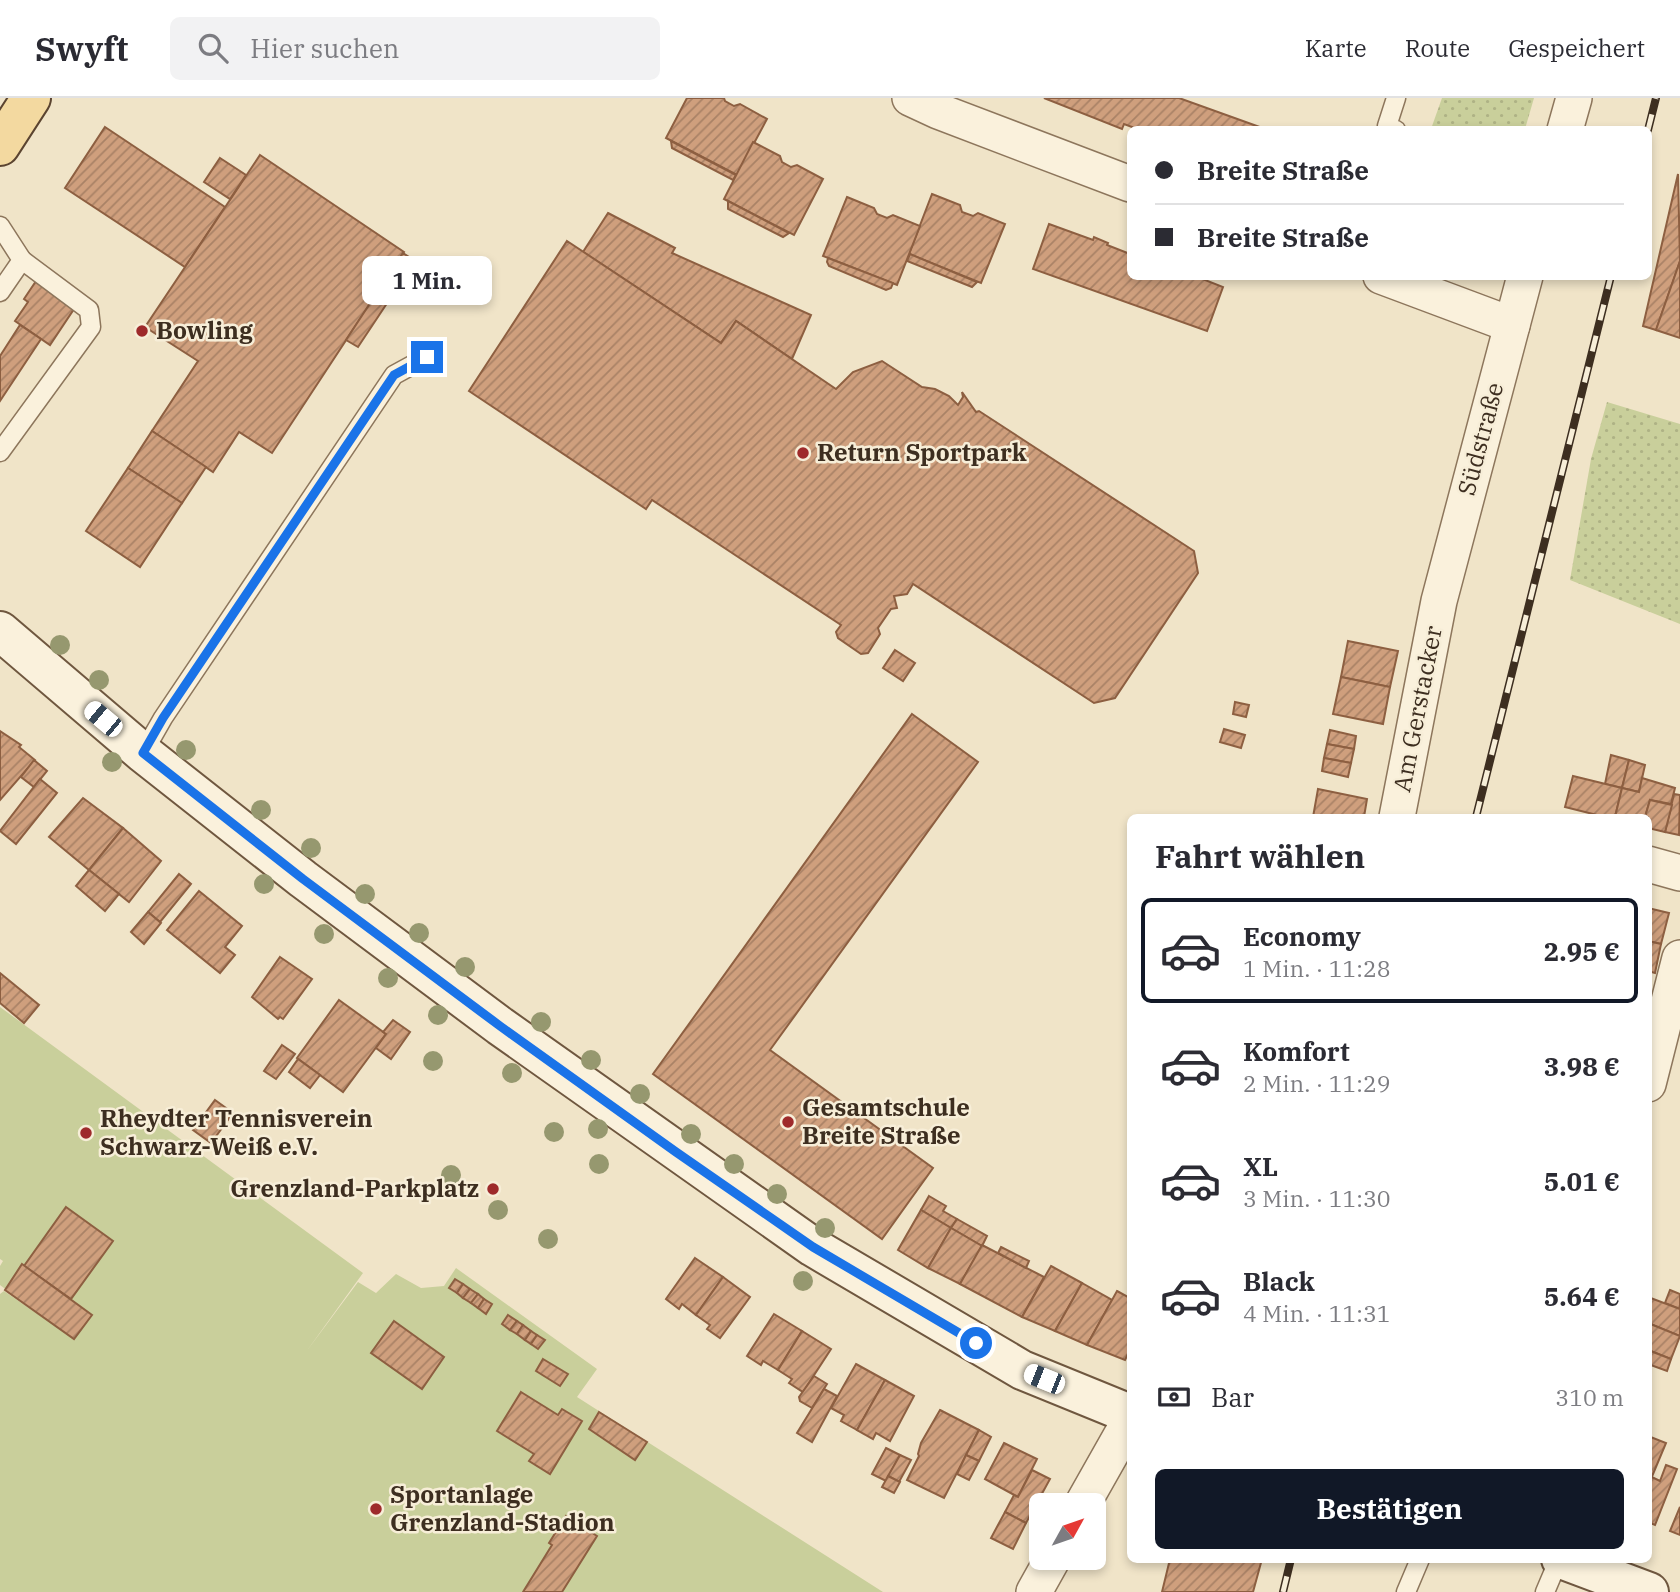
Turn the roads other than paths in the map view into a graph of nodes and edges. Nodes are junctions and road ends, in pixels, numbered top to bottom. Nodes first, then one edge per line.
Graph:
1 (31, 98) edge
2 (910, 98) edge
3 (1396, 98) edge
4 (1574, 98) edge
5 (1387, 126) edge
6 (1566, 126) edge
7 (0, 146) edge
8 (1127, 183) edge
9 (0, 226) edge
10 (22, 260) junction
11 (1392, 280) edge
12 (1524, 280) edge
13 (0, 292) edge
14 (1511, 325) junction
15 (427, 357) dead end
16 (0, 452) edge
17 (1439, 601) joint
18 (0, 631) edge
19 (143, 753) junction
20 (1398, 814) edge
21 (1652, 865) edge
22 (1680, 873) edge
23 (1680, 958) edge
24 (1661, 1073) edge
25 (1127, 1413) edge
26 (1127, 1425) edge
27 (1089, 1493) edge
28 (1418, 1563) edge
29 (1558, 1563) edge
30 (1570, 1563) edge
31 (1046, 1570) edge
32 (1642, 1591) edge
33 (1034, 1592) edge
34 (1406, 1592) edge
35 (1545, 1592) edge

1 - 7 main road
2 - 8 street
3 - 5 lane
4 - 6 street
9 - 10 lane
10 - 13 lane
10 - 16 lane
11 - 14 street
12 - 14 street, Südstraße
14 - 17 street, Südstraße
15 - 19 lane
17 - 20 street, Am Gerstacker
18 - 19 main road
19 - 25 main road
21 - 22 street
23 - 24 street
26 - 27 street
28 - 34 lane
29 - 35 lane
30 - 32 main road
31 - 33 street

